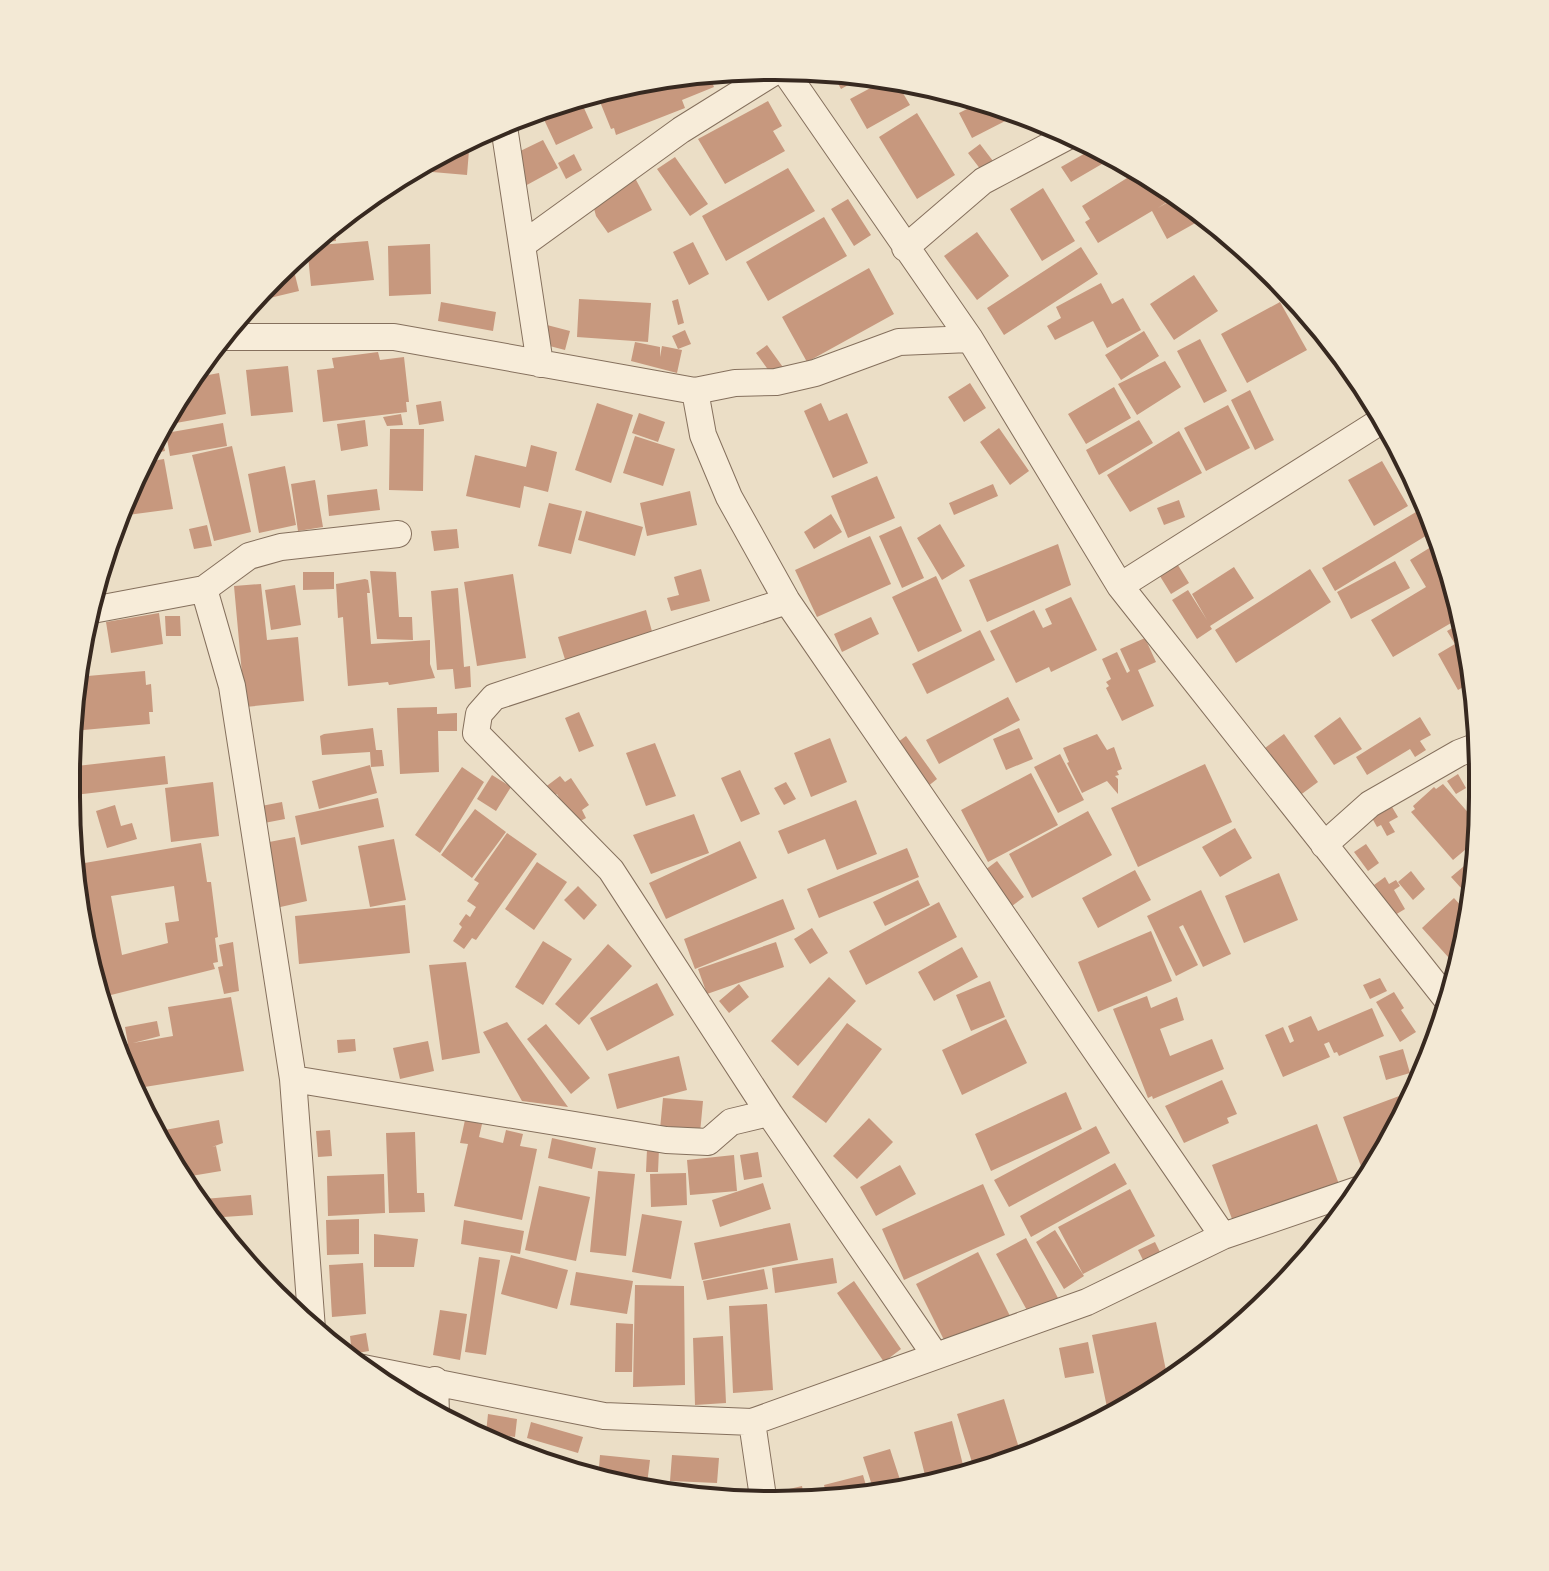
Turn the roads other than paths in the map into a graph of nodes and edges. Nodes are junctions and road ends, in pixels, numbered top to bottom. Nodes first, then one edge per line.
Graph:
1 (761, 80) edge
2 (791, 80) edge
3 (505, 135) edge
4 (1058, 141) edge
5 (522, 245) junction
6 (905, 248) junction
7 (238, 334) edge
8 (970, 339) junction
9 (540, 364) junction
10 (695, 391) junction
11 (1375, 425) edge
12 (398, 534) dead end
13 (1120, 586) junction
14 (204, 589) junction
15 (787, 601) junction
16 (101, 608) edge
17 (1468, 749) edge
18 (1324, 845) junction
19 (1440, 991) edge
20 (293, 1079) junction
21 (769, 1113) junction
22 (1342, 1195) edge
23 (1223, 1236) junction
24 (311, 1313) edge
25 (935, 1355) junction
26 (386, 1372) edge
27 (435, 1380) junction
28 (436, 1403) edge
29 (752, 1422) junction
30 (762, 1491) edge

1 - 5 street
2 - 6 street
3 - 5 street
4 - 6 street
5 - 9 street
6 - 8 street
7 - 9 street
8 - 10 street
8 - 13 street
9 - 10 street
10 - 15 street
11 - 13 street
12 - 14 street
13 - 18 street
14 - 16 street
14 - 20 street
15 - 21 street
15 - 23 street
17 - 18 street
18 - 19 street
20 - 21 street
20 - 24 street
21 - 25 street
22 - 23 street
23 - 25 street
25 - 29 street
26 - 27 street
27 - 28 street
27 - 29 street
29 - 30 street

